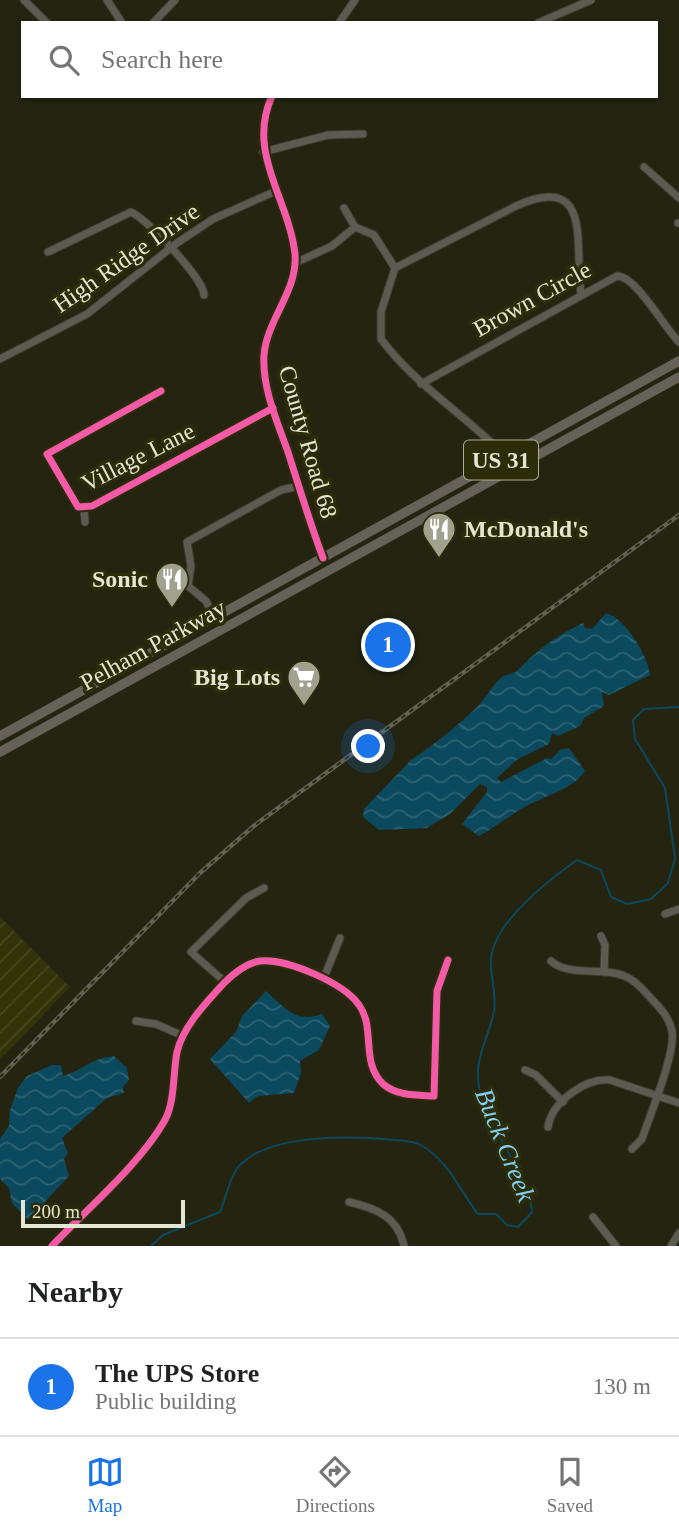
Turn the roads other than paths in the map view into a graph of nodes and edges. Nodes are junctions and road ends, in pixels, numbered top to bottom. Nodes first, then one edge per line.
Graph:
1 (24, 0) edge
2 (107, 0) edge
3 (175, 0) edge
4 (355, 0) edge
5 (591, 0) edge
6 (45, 21) edge
7 (121, 21) edge
8 (155, 21) edge
9 (340, 21) edge
10 (543, 21) edge
11 (271, 98) edge
12 (363, 134) dead end
13 (263, 152) junction
14 (644, 167) dead end
15 (276, 191) junction
16 (679, 198) edge
17 (344, 208) dead end
18 (355, 227) junction
19 (170, 248) junction
20 (48, 253) dead end
21 (295, 263) junction
22 (395, 268) junction
23 (581, 294) junction
24 (204, 295) dead end
25 (679, 342) edge
26 (1, 357) edge
27 (679, 361) edge
28 (679, 377) edge
29 (421, 384) junction
30 (161, 391) dead end
31 (621, 393) junction
32 (628, 405) junction
33 (273, 408) junction
34 (553, 431) junction
35 (559, 443) junction
36 (506, 457) junction
37 (515, 468) junction
38 (299, 486) junction
39 (441, 493) junction
40 (448, 505) junction
41 (84, 508) junction
42 (85, 522) dead end
43 (383, 525) junction
44 (389, 537) junction
45 (323, 558) junction
46 (326, 572) junction
47 (214, 618) junction
48 (194, 629) junction
49 (202, 640) junction
50 (121, 669) junction
51 (127, 682) junction
52 (29, 720) junction
53 (37, 733) junction
54 (0, 736) edge
55 (0, 752) edge
56 (264, 888) dead end
57 (679, 909) edge
58 (665, 914) dead end
59 (601, 936) dead end
60 (340, 937) dead end
61 (448, 960) dead end
62 (551, 961) dead end
63 (604, 972) junction
64 (323, 980) junction
65 (225, 982) junction
66 (136, 1021) dead end
67 (183, 1036) junction
68 (525, 1070) dead end
69 (656, 1097) junction
70 (563, 1102) junction
71 (679, 1103) edge
72 (548, 1127) dead end
73 (632, 1149) dead end
74 (349, 1202) dead end
75 (593, 1217) dead end
76 (679, 1233) edge
77 (52, 1246) edge
78 (404, 1246) edge
79 (616, 1246) edge
80 (671, 1246) edge

1 - 6 street
2 - 7 street
3 - 8 street
4 - 9 street
5 - 10 street
11 - 13 street, County Road 68
12 - 13 street
13 - 15 street, County Road 68
14 - 16 street
15 - 19 street, High Ridge Drive
15 - 21 street, County Road 68
17 - 18 street
18 - 21 street
18 - 22 street
19 - 20 street
19 - 24 street
19 - 26 street, High Ridge Drive
21 - 33 street, County Road 68
22 - 23 street
22 - 29 street
23 - 25 street, Brown Circle
23 - 29 street, Brown Circle
27 - 31 main road, US 31
28 - 32 main road, US 31
29 - 36 street
30 - 41 street, Village Lane
31 - 32 main road
31 - 34 main road, US 31
32 - 35 main road, US 31
33 - 38 street, County Road 68
33 - 41 street, Village Lane
34 - 35 main road
34 - 36 main road, US 31
35 - 37 main road, US 31
36 - 37 main road
36 - 39 main road, US 31
37 - 40 main road, US 31
38 - 45 street, County Road 68
38 - 47 street
39 - 40 main road
39 - 43 main road, US 31
40 - 44 main road, US 31
41 - 42 street, Village Lane
43 - 44 main road
43 - 45 main road, US 31
44 - 46 main road, US 31
45 - 46 main road
45 - 47 main road, Pelham Parkway / US 31
46 - 49 main road, Pelham Parkway / US 31
47 - 48 main road, Pelham Parkway / US 31
48 - 49 main road
48 - 50 main road, Pelham Parkway / US 31
49 - 51 main road, Pelham Parkway / US 31
50 - 51 main road
50 - 52 main road, Pelham Parkway / US 31
51 - 53 main road, Pelham Parkway / US 31
52 - 53 main road
52 - 54 main road, Pelham Parkway / US 31
53 - 55 main road, Pelham Parkway / US 31
56 - 65 street
57 - 58 street
59 - 63 street
60 - 64 street
61 - 64 street
62 - 63 street
63 - 69 street
64 - 65 street
65 - 67 street
66 - 67 street
67 - 77 street
68 - 70 street
69 - 70 street
69 - 71 street
69 - 73 street
70 - 72 street
74 - 78 street
75 - 79 street
76 - 80 street

